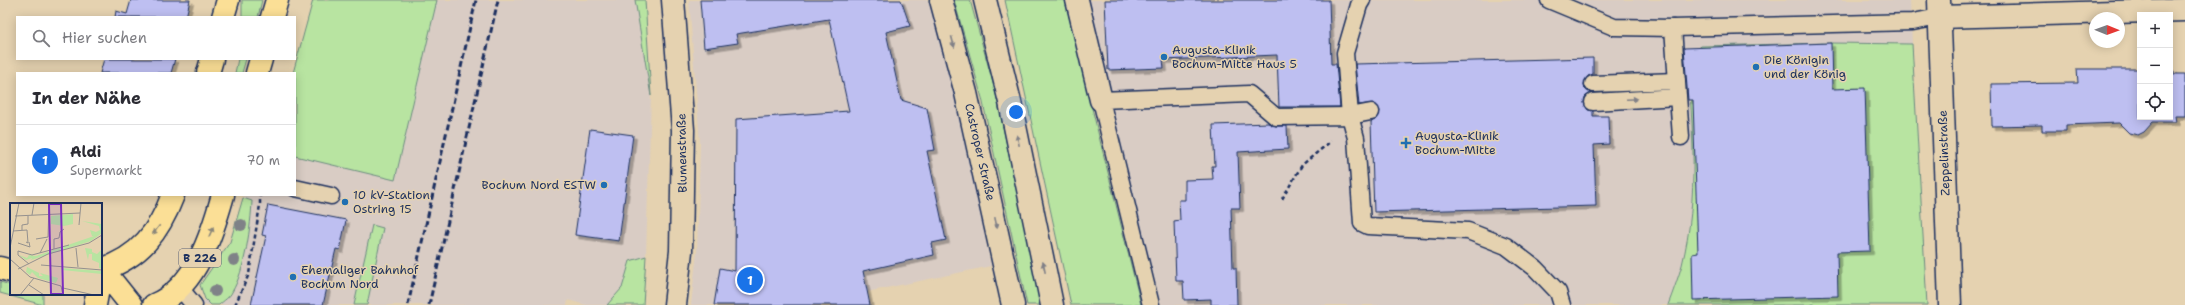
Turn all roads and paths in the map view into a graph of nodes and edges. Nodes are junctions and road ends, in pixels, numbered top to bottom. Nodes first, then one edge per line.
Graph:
1 (228, 0) edge
2 (277, 0) edge
3 (673, 0) edge
4 (941, 0) edge
5 (985, 0) edge
6 (1077, 0) edge
7 (1362, 0) edge
8 (1549, 0) edge
9 (1939, 8) edge
10 (2185, 10) edge
11 (223, 16) edge
12 (272, 16) edge
13 (1673, 28) junction
14 (212, 60) edge
15 (261, 60) edge
16 (208, 72) edge
17 (257, 72) edge
18 (1593, 84) dead end
19 (1677, 89) junction
20 (1101, 100) junction
21 (1593, 102) dead end
22 (1371, 112) dead end
23 (1350, 116) junction
24 (1681, 137) dead end
25 (1356, 138) junction
26 (296, 188) edge
27 (173, 196) edge
28 (223, 196) edge
29 (260, 196) edge
30 (331, 196) dead end
31 (1282, 199) dead end
32 (0, 268) edge
33 (10, 271) edge
34 (102, 273) edge
35 (180, 288) junction
36 (97, 295) edge
37 (95, 305) edge
38 (131, 305) edge
39 (154, 305) edge
40 (194, 305) edge
41 (235, 305) edge
42 (674, 305) edge
43 (1013, 305) edge
44 (1052, 305) edge
45 (1152, 305) edge
46 (1562, 305) edge
47 (1950, 305) edge

1 - 11 main road
2 - 12 main road
3 - 42 street, Blumenstraße
4 -> 43 street, Castroper Straße
44 -> 5 street
6 - 20 street
7 - 23 lane
8 - 13 lane
9 - 10 street
9 - 13 lane
9 - 47 street, Zeppelinstraße
13 - 19 lane
14 - 16 main road
15 - 17 main road
18 - 19 lane
21 -> 19 lane
19 - 24 lane
20 - 23 lane
20 - 45 lane
22 - 23 lane
23 - 25 lane
25 - 31 path
25 - 46 lane
26 - 30 lane
27 -> 34 main road
35 -> 28 main road, B 226
29 - 41 path
32 - 33 main road
34 - 38 main road
35 - 39 main road, B 226
35 - 40 lane
36 - 37 main road

